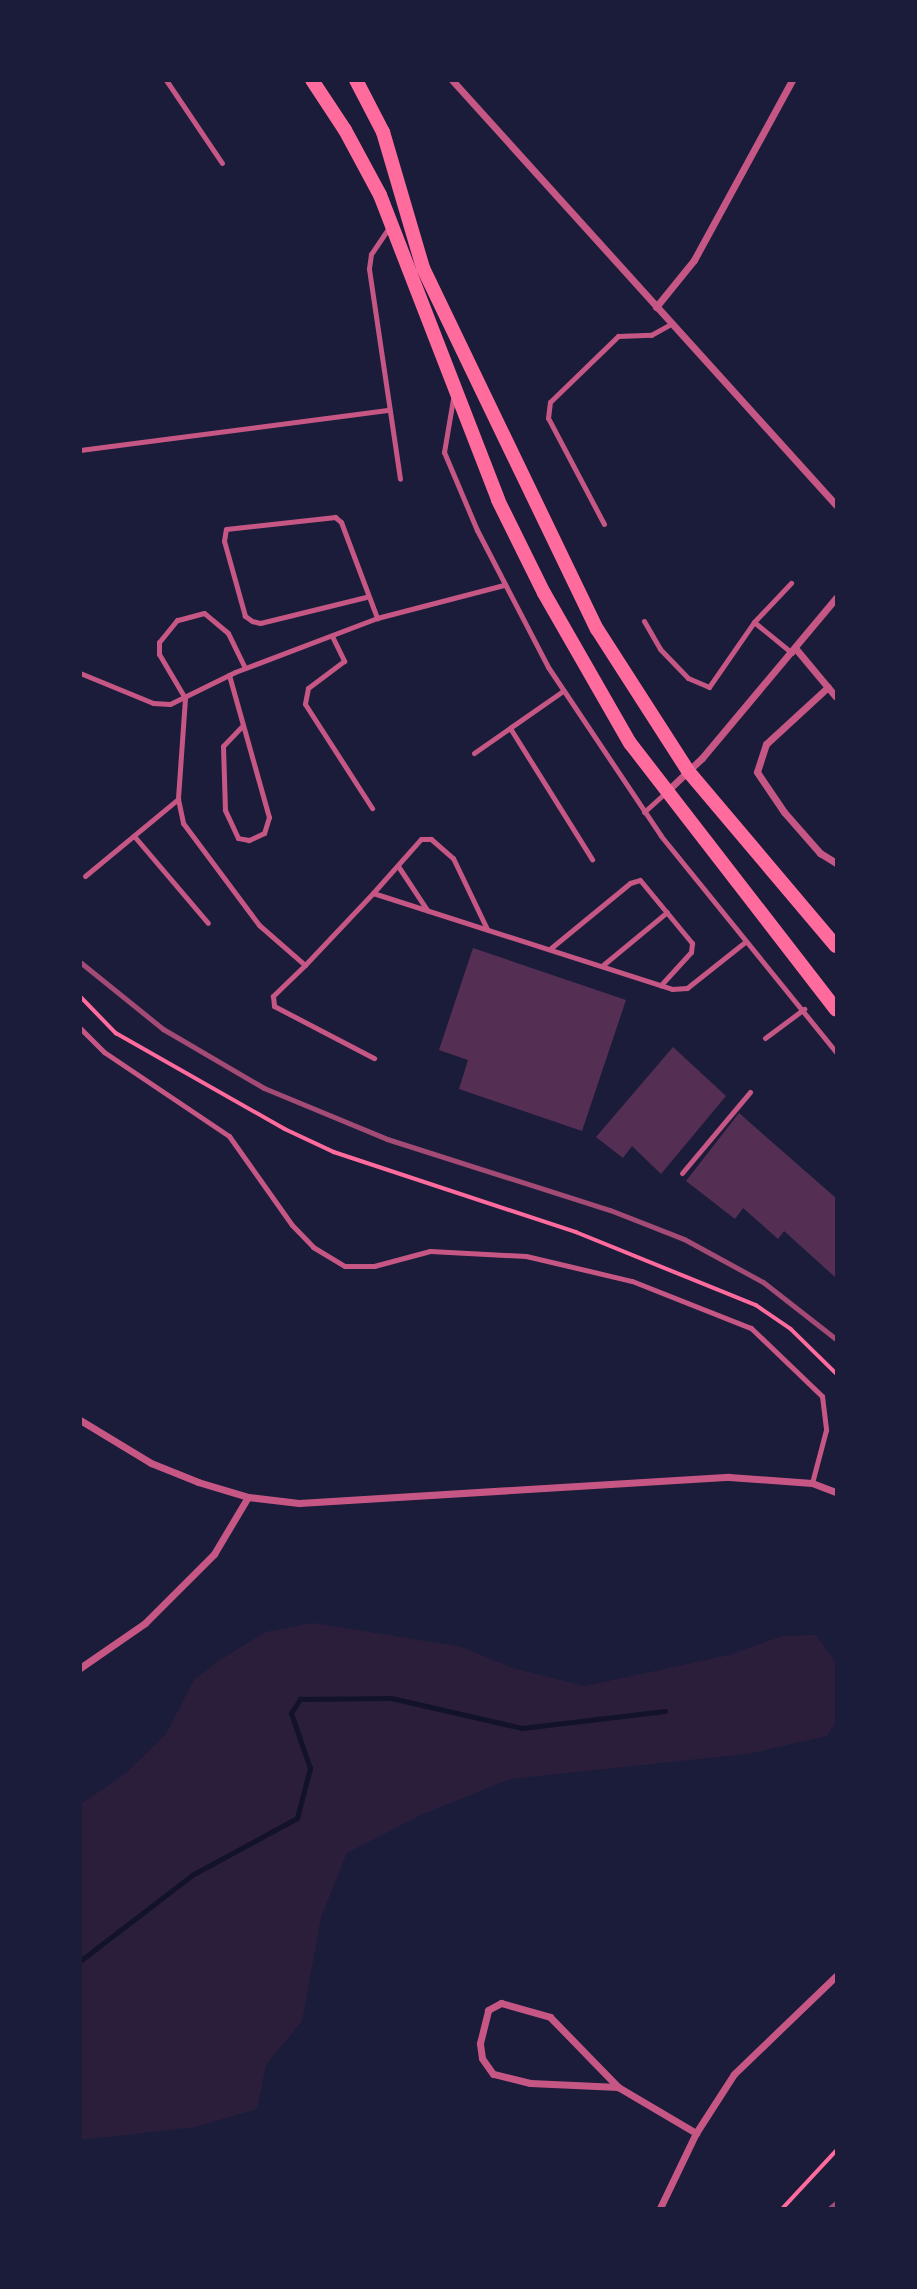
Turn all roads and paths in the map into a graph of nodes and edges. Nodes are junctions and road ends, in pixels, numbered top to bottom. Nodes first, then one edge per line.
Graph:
1 (166, 80) edge
2 (312, 80) edge
3 (356, 80) edge
4 (452, 80) edge
5 (792, 80) edge
6 (222, 163) dead end
7 (391, 223) junction
8 (656, 307) junction
9 (671, 324) junction
10 (455, 391) junction
11 (389, 410) junction
12 (80, 450) edge
13 (400, 480) dead end
14 (836, 506) edge
15 (604, 524) dead end
16 (791, 583) dead end
17 (504, 585) junction
18 (366, 597) junction
19 (836, 598) edge
20 (377, 618) junction
21 (644, 621) dead end
22 (754, 622) junction
23 (332, 636) junction
24 (794, 651) junction
25 (246, 668) junction
26 (80, 673) edge
27 (229, 675) junction
28 (828, 687) junction
29 (564, 691) junction
30 (836, 697) edge
31 (182, 699) junction
32 (242, 726) junction
33 (510, 728) junction
34 (474, 753) dead end
35 (688, 771) junction
36 (667, 792) junction
37 (178, 799) junction
38 (372, 808) dead end
39 (644, 812) junction
40 (134, 836) junction
41 (592, 859) dead end
42 (836, 863) edge
43 (398, 866) junction
44 (85, 876) dead end
45 (373, 893) junction
46 (427, 910) junction
47 (667, 912) junction
48 (208, 923) dead end
49 (488, 929) junction
50 (746, 942) junction
51 (836, 946) edge
52 (551, 948) junction
53 (305, 965) junction
54 (603, 965) junction
55 (661, 985) junction
56 (80, 996) edge
57 (804, 1009) junction
58 (836, 1010) edge
59 (80, 1028) edge
60 (765, 1038) dead end
61 (836, 1052) edge
62 (374, 1058) dead end
63 (750, 1092) dead end
64 (682, 1173) dead end
65 (836, 1373) edge
66 (80, 1420) edge
67 (812, 1483) junction
68 (836, 1492) edge
69 (247, 1497) junction
70 (80, 1668) edge
71 (836, 1976) edge
72 (618, 2087) junction
73 (696, 2133) junction
74 (836, 2151) edge
75 (660, 2208) edge
76 (783, 2208) edge

1 - 6 lane
2 - 7 main road
3 - 35 main road
4 - 8 street
5 - 8 street
7 - 10 main road
7 - 11 lane
8 - 9 street
9 - 14 street
9 - 15 lane
10 - 17 lane
10 - 36 main road
11 - 12 lane
11 - 13 lane
16 - 22 lane
17 - 20 lane
17 - 29 lane
18 - 18 lane
18 - 20 lane
19 - 24 street
20 - 23 lane
21 - 22 lane
22 - 24 lane
23 - 25 lane
23 - 38 lane
24 - 28 street
24 - 35 street
25 - 27 lane
25 - 31 lane
26 - 31 lane
27 - 31 lane
27 - 32 lane
28 - 30 street
28 - 42 street
29 - 33 lane
29 - 39 lane
31 - 37 lane
32 - 32 lane
33 - 34 lane
33 - 41 lane
35 - 36 street
35 - 51 main road
36 - 39 lane
36 - 58 main road
37 - 40 lane
37 - 53 lane
39 - 50 lane
40 - 44 lane
40 - 48 lane
43 - 45 lane
43 - 46 lane
43 - 49 lane
45 - 46 lane
45 - 53 lane
46 - 49 lane
47 - 52 lane
47 - 54 lane
47 - 55 lane
49 - 52 lane
50 - 55 lane
50 - 57 lane
52 - 54 lane
53 - 62 lane
54 - 55 lane
56 - 65 path
57 - 60 lane
57 - 61 lane
59 - 67 lane
63 - 64 lane
66 - 69 street
67 - 68 street
67 - 69 street
69 - 70 street
71 - 73 street
72 - 72 street
72 - 73 street
73 - 75 street
74 - 76 path

